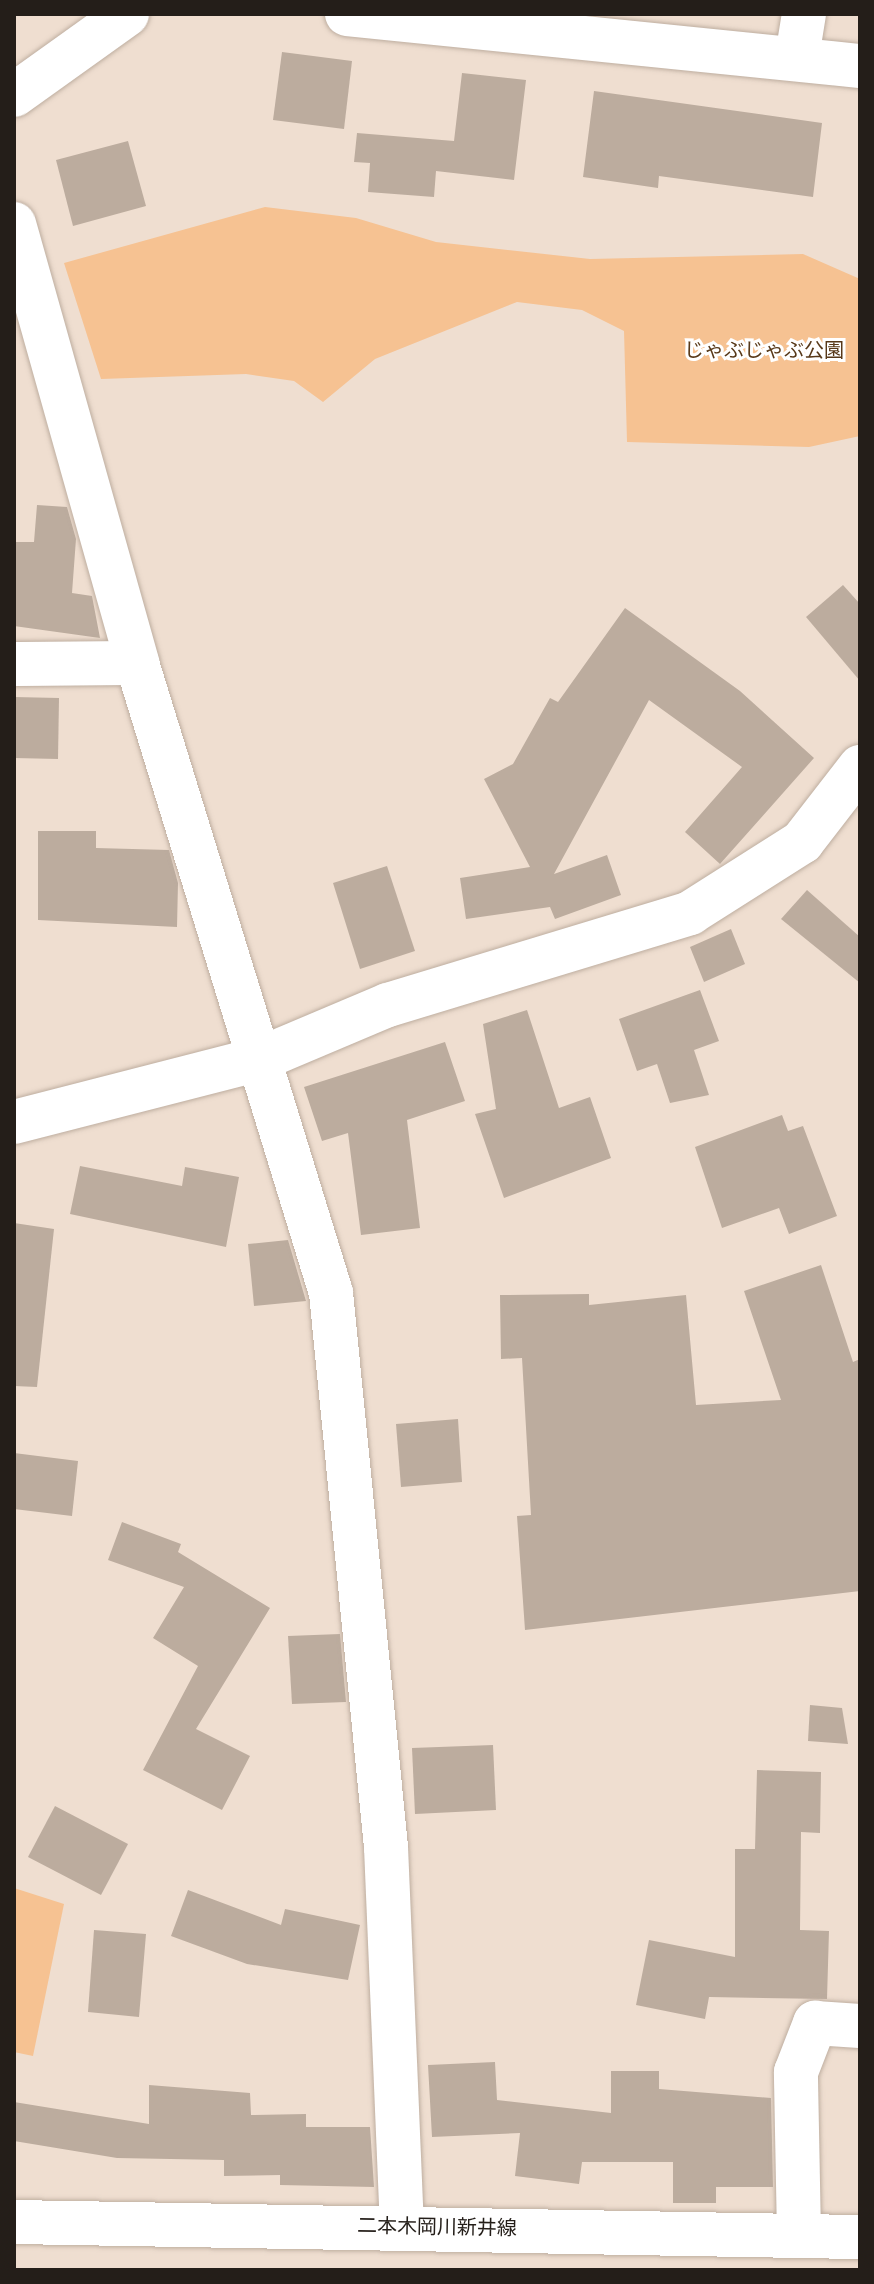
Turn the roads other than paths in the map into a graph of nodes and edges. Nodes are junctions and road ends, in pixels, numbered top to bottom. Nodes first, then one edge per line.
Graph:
1 (127, 14) edge
2 (347, 14) edge
3 (804, 14) edge
4 (556, 25) edge
5 (797, 57) junction
6 (860, 66) edge
7 (14, 95) edge
8 (14, 224) edge
9 (137, 663) junction
10 (14, 664) edge
11 (860, 767) edge
12 (260, 1059) junction
13 (14, 1122) edge
14 (860, 2026) edge
15 (14, 2222) edge
16 (402, 2225) junction
17 (799, 2235) junction
18 (860, 2237) edge

1 - 7 street
2 - 4 street
3 - 5 street
4 - 5 street
5 - 6 street
8 - 9 street
9 - 10 street
9 - 12 street
11 - 12 street
12 - 13 street
12 - 16 street
14 - 17 street
15 - 16 street, 二本木岡川新井線
16 - 17 street, 二本木岡川新井線
17 - 18 street, 二本木岡川新井線

